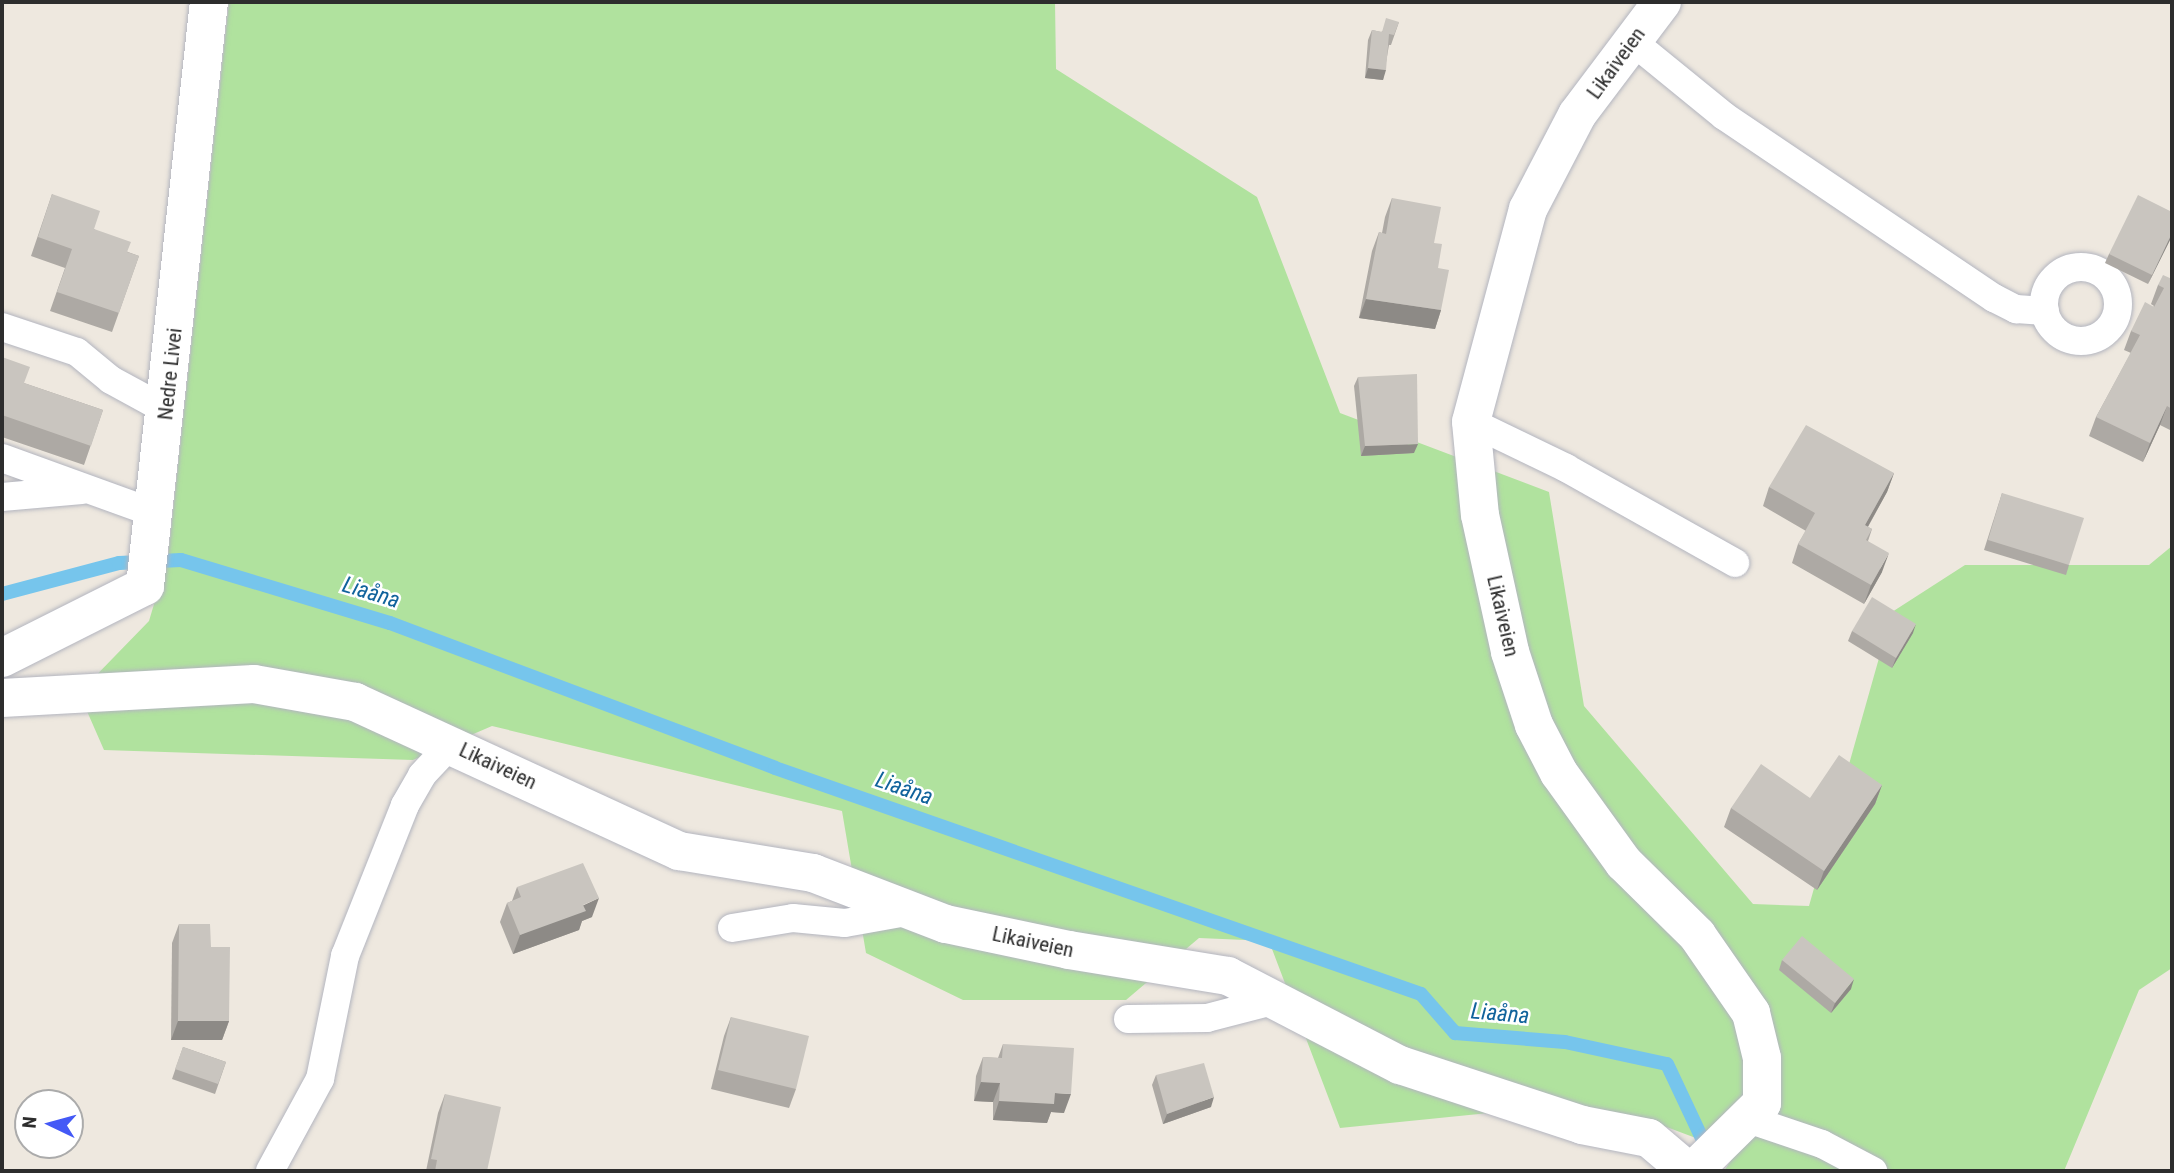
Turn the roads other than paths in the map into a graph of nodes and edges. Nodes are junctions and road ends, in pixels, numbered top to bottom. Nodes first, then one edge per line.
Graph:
1 (209, 2) edge
2 (1662, 2) edge
3 (1632, 41) junction
4 (2045, 311) dead end
5 (2, 327) edge
6 (166, 410) junction
7 (1471, 422) junction
8 (2, 458) edge
9 (89, 489) junction
10 (2, 497) edge
11 (154, 513) junction
12 (1735, 563) dead end
13 (2, 658) edge
14 (2, 698) edge
15 (451, 744) junction
16 (912, 911) junction
17 (732, 928) dead end
18 (1276, 1000) junction
19 (1128, 1018) dead end
20 (1748, 1119) junction
21 (270, 1171) edge
22 (1691, 1171) edge
23 (1873, 1171) edge

1 - 6 street, Nedre Livei
2 - 3 street, Likaiveien
3 - 4 lane
3 - 7 street, Likaiveien
5 - 6 lane
6 - 11 street, Nedre Livei
7 - 12 lane
7 - 20 street, Likaiveien
8 - 9 lane
9 - 10 lane
9 - 11 lane
11 - 13 street, Nedre Livei
14 - 15 street, Likaiveien
15 - 16 street, Likaiveien
15 - 21 lane, Likaiveien
16 - 17 lane
16 - 18 street, Likaiveien
18 - 19 lane
18 - 22 street, Likaiveien
20 - 22 street, Likaiveien
20 - 23 lane

